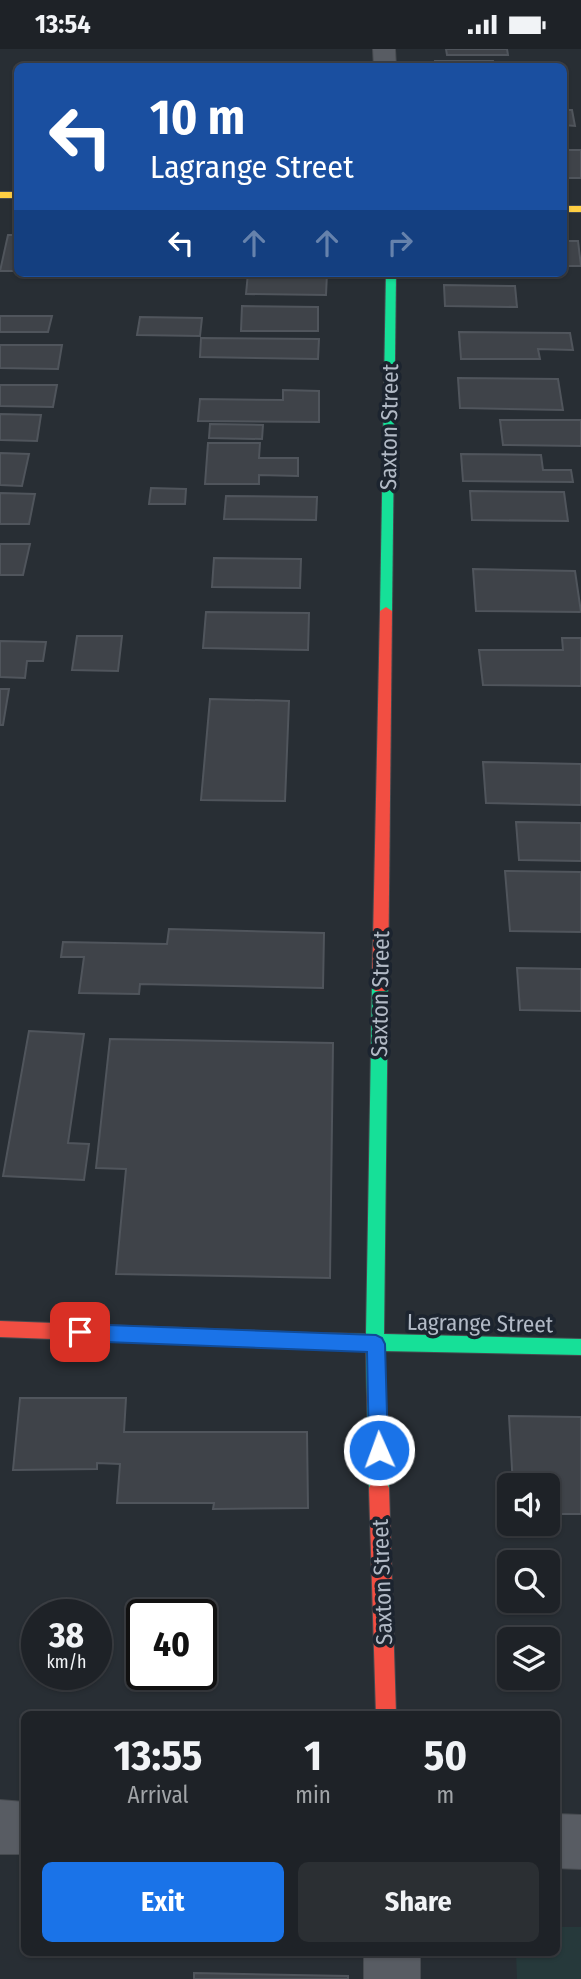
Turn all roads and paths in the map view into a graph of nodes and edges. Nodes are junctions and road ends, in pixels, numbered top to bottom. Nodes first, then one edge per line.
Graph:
1 (391, 277) edge
2 (0, 1329) edge
3 (376, 1344) junction
4 (581, 1347) edge
5 (386, 1711) edge
6 (0, 1827) edge
7 (21, 1828) edge
8 (560, 1841) edge
9 (581, 1842) edge
10 (392, 1956) edge
11 (392, 1979) edge

1 - 3 street, Saxton Street
2 - 3 street, Lagrange Street
3 - 4 street, Lagrange Street
3 - 5 street, Saxton Street
6 - 7 street
8 - 9 street
10 - 11 street

